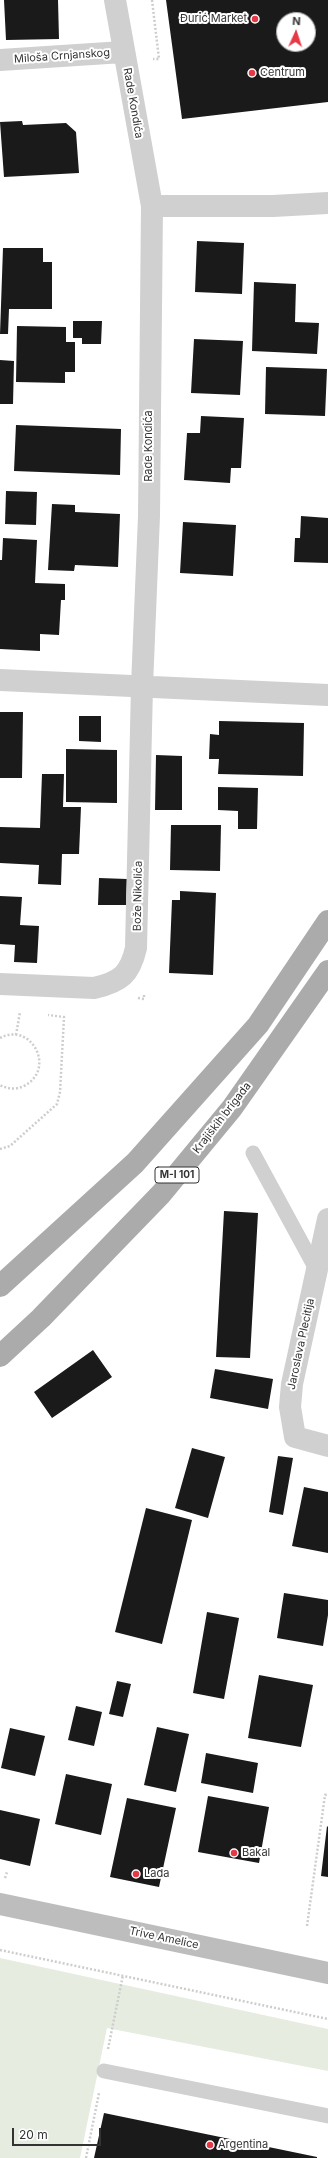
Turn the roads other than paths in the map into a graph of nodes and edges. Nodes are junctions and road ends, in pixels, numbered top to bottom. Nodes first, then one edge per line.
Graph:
1 (115, 0) edge
2 (123, 52) junction
3 (0, 60) edge
4 (328, 203) edge
5 (152, 206) junction
6 (0, 680) edge
7 (142, 686) junction
8 (328, 695) edge
9 (328, 921) edge
10 (328, 971) edge
11 (0, 984) edge
12 (253, 1153) dead end
13 (328, 1219) edge
14 (316, 1269) junction
15 (0, 1286) edge
16 (0, 1356) edge
17 (328, 1446) edge
18 (0, 1904) edge
19 (328, 1973) edge
20 (104, 2071) road end
21 (328, 2116) edge

1 - 2 street, Rade Kondića
2 - 3 street, Miloša Crnjanskog
2 - 5 street, Rade Kondića
4 - 5 street
5 - 7 street, Rade Kondića
6 - 7 street
7 - 8 street
7 - 11 street, Bože Nikolića
9 - 15 main road
10 - 16 main road, Krajiških brigada / M-I 101
12 - 14 lane
13 - 14 street, Jaroslava Plecitija
14 - 17 street, Jaroslava Plecitija
18 - 19 main road, Trive Amelice
20 - 21 lane

